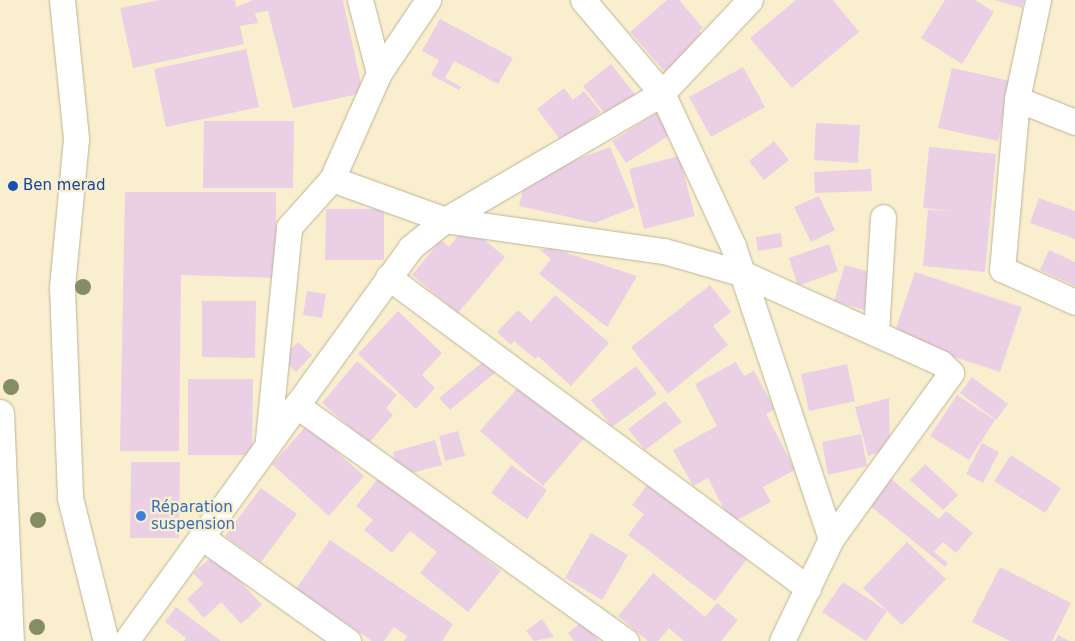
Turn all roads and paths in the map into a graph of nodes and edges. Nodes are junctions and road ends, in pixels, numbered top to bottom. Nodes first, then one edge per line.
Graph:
1 (62, 0) edge
2 (360, 0) edge
3 (428, 0) edge
4 (583, 0) edge
5 (750, 0) edge
6 (1038, 0) edge
7 (379, 73) junction
8 (662, 93) junction
9 (1017, 99) junction
10 (1075, 122) edge
11 (332, 179) junction
12 (884, 217) dead end
13 (445, 220) junction
14 (744, 274) junction
15 (388, 277) junction
16 (1075, 302) edge
17 (876, 332) junction
18 (296, 405) junction
19 (0, 414) edge
20 (268, 438) junction
21 (203, 538) junction
22 (831, 539) junction
23 (808, 588) junction
24 (10, 641) edge
25 (106, 641) edge
26 (126, 641) edge
27 (348, 641) edge
28 (626, 641) edge
29 (782, 641) edge

1 - 25 street
2 - 7 street
3 - 7 street
4 - 8 street
5 - 8 street
6 - 9 street
7 - 11 street
8 - 13 street
8 - 14 street
9 - 10 street
9 - 16 street
11 - 13 street
11 - 20 street
12 - 17 street
13 - 14 street
13 - 15 street
14 - 17 street
14 - 22 street
15 - 18 street
15 - 23 street
17 - 22 street
18 - 20 street
18 - 28 street
19 - 24 main road
20 - 21 street
21 - 26 street
21 - 27 street
22 - 23 street
23 - 29 street

